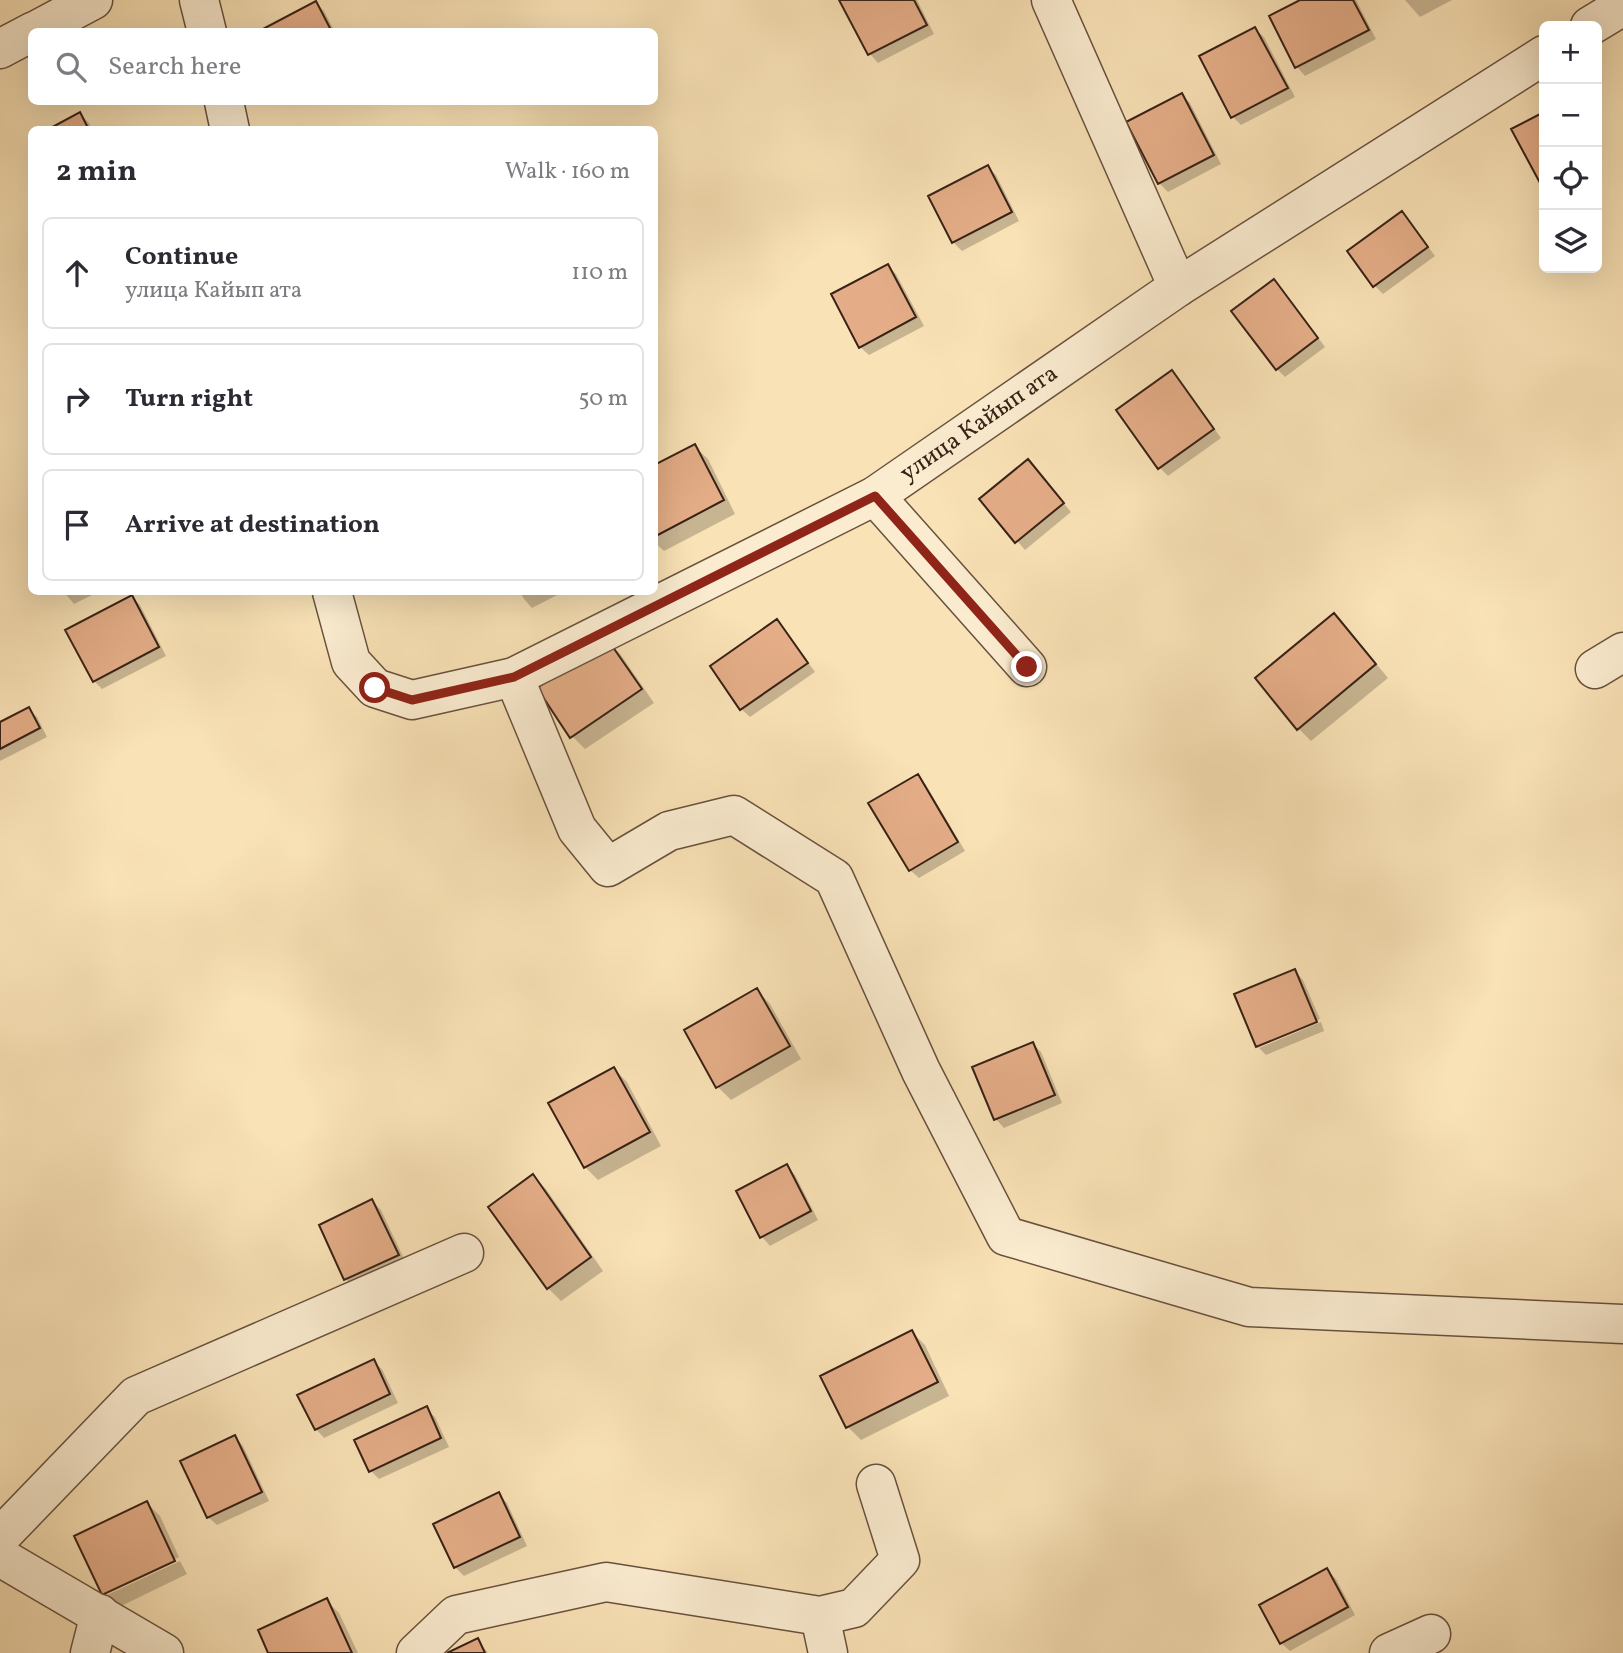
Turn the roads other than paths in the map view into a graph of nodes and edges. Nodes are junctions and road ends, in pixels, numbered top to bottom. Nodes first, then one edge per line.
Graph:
1 (93, 0) edge
2 (199, 0) edge
3 (1051, 0) edge
4 (1623, 6) edge
5 (1598, 21) edge
6 (40, 28) edge
7 (205, 28) edge
8 (28, 34) edge
9 (0, 49) edge
10 (1539, 58) edge
11 (224, 105) edge
12 (229, 126) edge
13 (1178, 287) junction
14 (875, 496) junction
15 (333, 595) edge
16 (1027, 667) dead end
17 (514, 677) junction
18 (464, 1253) dead end
19 (1623, 1324) edge
20 (876, 1484) dead end
21 (0, 1537) edge
22 (0, 1558) edge
23 (100, 1614) junction
24 (820, 1616) junction
25 (1431, 1634) dead end
26 (90, 1653) edge
27 (164, 1653) edge
28 (416, 1653) edge
29 (828, 1653) edge
30 (1389, 1653) edge

1 - 6 street
2 - 7 street
3 - 13 street
4 - 5 street
8 - 9 street
10 - 13 street, улица Кайып ата
11 - 12 street
13 - 14 street, улица Кайып ата
14 - 16 street
14 - 17 street, улица Кайып ата
15 - 17 street, улица Кайып ата
17 - 19 street
18 - 21 street
20 - 24 street
22 - 23 street
23 - 26 street
23 - 27 street
24 - 28 street
24 - 29 street
25 - 30 street

